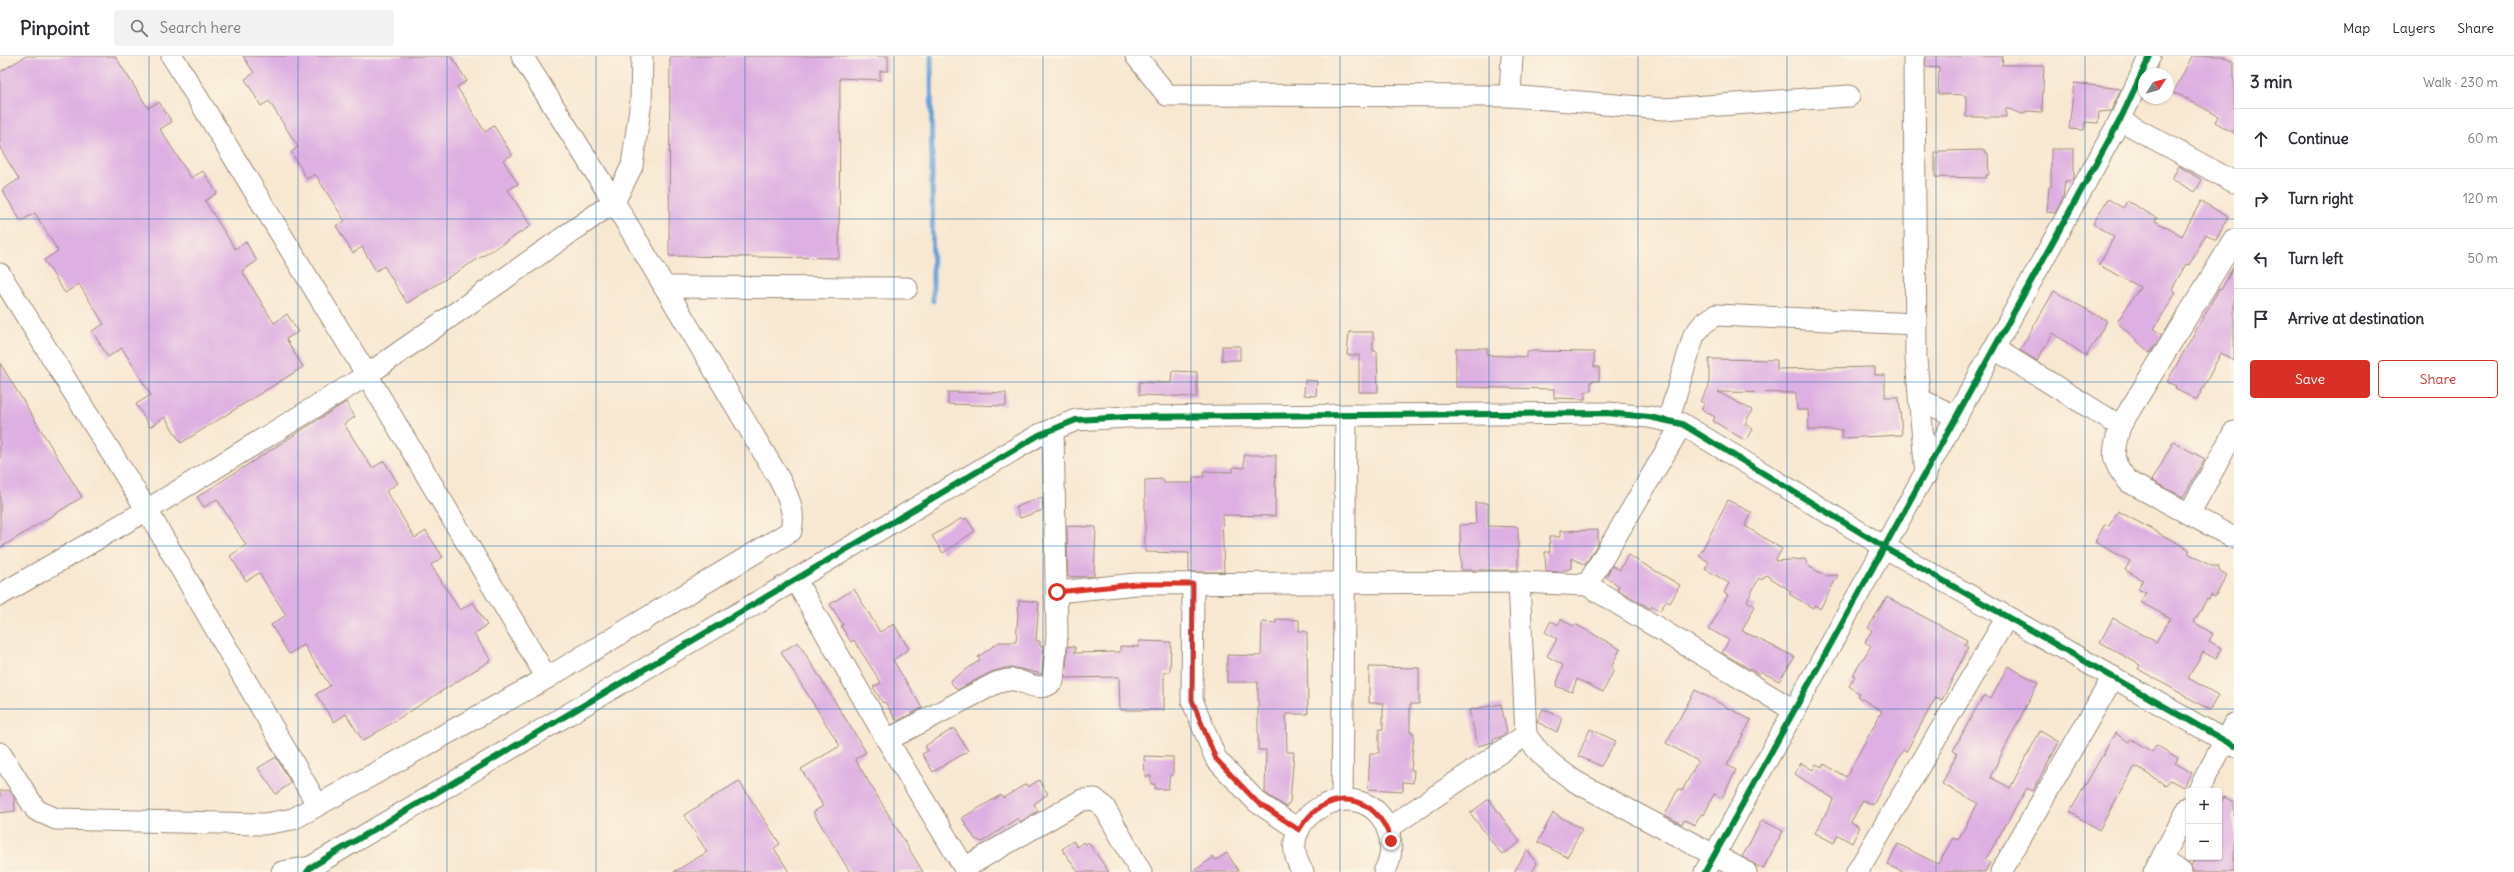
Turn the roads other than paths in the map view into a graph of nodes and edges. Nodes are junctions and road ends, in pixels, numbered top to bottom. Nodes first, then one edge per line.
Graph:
1 (172, 56) edge
2 (522, 56) edge
3 (642, 56) edge
4 (1136, 56) edge
5 (1512, 56) edge
6 (1914, 56) edge
7 (2150, 56) edge
8 (1510, 96) junction
9 (1849, 96) dead end
10 (2120, 120) junction
11 (2234, 182) edge
12 (614, 202) junction
13 (2234, 240) edge
14 (0, 274) edge
15 (664, 287) junction
16 (907, 288) dead end
17 (1916, 324) junction
18 (1995, 349) junction
19 (367, 375) junction
20 (1919, 399) junction
21 (1346, 415) junction
22 (1957, 417) junction
23 (1675, 423) junction
24 (2120, 426) junction
25 (1053, 430) junction
26 (2234, 432) edge
27 (1926, 475) junction
28 (147, 510) junction
29 (2189, 514) junction
30 (2234, 538) edge
31 (1886, 548) junction
32 (795, 579) junction
33 (1519, 582) junction
34 (1193, 584) junction
35 (1343, 584) junction
36 (1587, 585) junction
37 (1057, 592) junction
38 (0, 595) edge
39 (2006, 617) junction
40 (2113, 677) junction
41 (547, 678) junction
42 (1795, 711) junction
43 (1526, 735) junction
44 (2231, 737) edge
45 (888, 740) junction
46 (0, 753) edge
47 (2200, 788) edge
48 (1342, 800) junction
49 (317, 804) junction
50 (2186, 813) edge
51 (1387, 829) junction
52 (1299, 830) junction
53 (1710, 863) edge
54 (2157, 866) edge
55 (309, 870) edge
56 (965, 870) edge
57 (1301, 871) edge
58 (282, 872) edge
59 (1141, 872) edge
60 (1384, 872) edge
61 (1746, 872) edge
62 (1857, 872) edge
63 (2001, 872) edge
64 (2181, 872) edge

1 - 19 street
2 - 12 street
3 - 12 street
4 - 8 street
5 - 8 street
6 - 17 street
7 - 10 street
8 - 9 street
10 - 11 street
10 - 18 street
12 - 15 street
12 - 19 street
13 - 24 street
14 - 28 street
15 - 16 street
15 - 41 street
17 - 20 street
17 - 23 street
18 - 22 street
18 - 24 street
19 - 28 street
19 - 41 street
20 - 22 street
20 - 27 street
21 - 23 street
21 - 25 street
21 - 35 street
22 - 27 street
23 - 31 street
23 - 36 street
24 - 29 street
25 - 32 street
25 - 37 street
26 - 29 street
27 - 31 street
28 - 38 street
28 - 49 street
29 - 30 street
31 - 39 street
31 - 42 street
32 - 45 street
32 - 55 street
33 - 35 street
33 - 36 street
33 - 43 street
34 - 35 street
34 - 37 street
34 - 52 street
35 - 48 street
36 - 42 street
37 - 45 street
39 - 40 street
39 - 62 street
40 - 44 street
40 - 63 street
41 - 49 street
42 - 53 street
43 - 51 street
43 - 53 street
44 - 47 street
45 - 56 street
46 - 49 street
48 - 51 street
48 - 52 street
50 - 54 street
51 - 60 street
52 - 57 street
53 - 61 street
54 - 64 street
55 - 58 street
56 - 59 street

